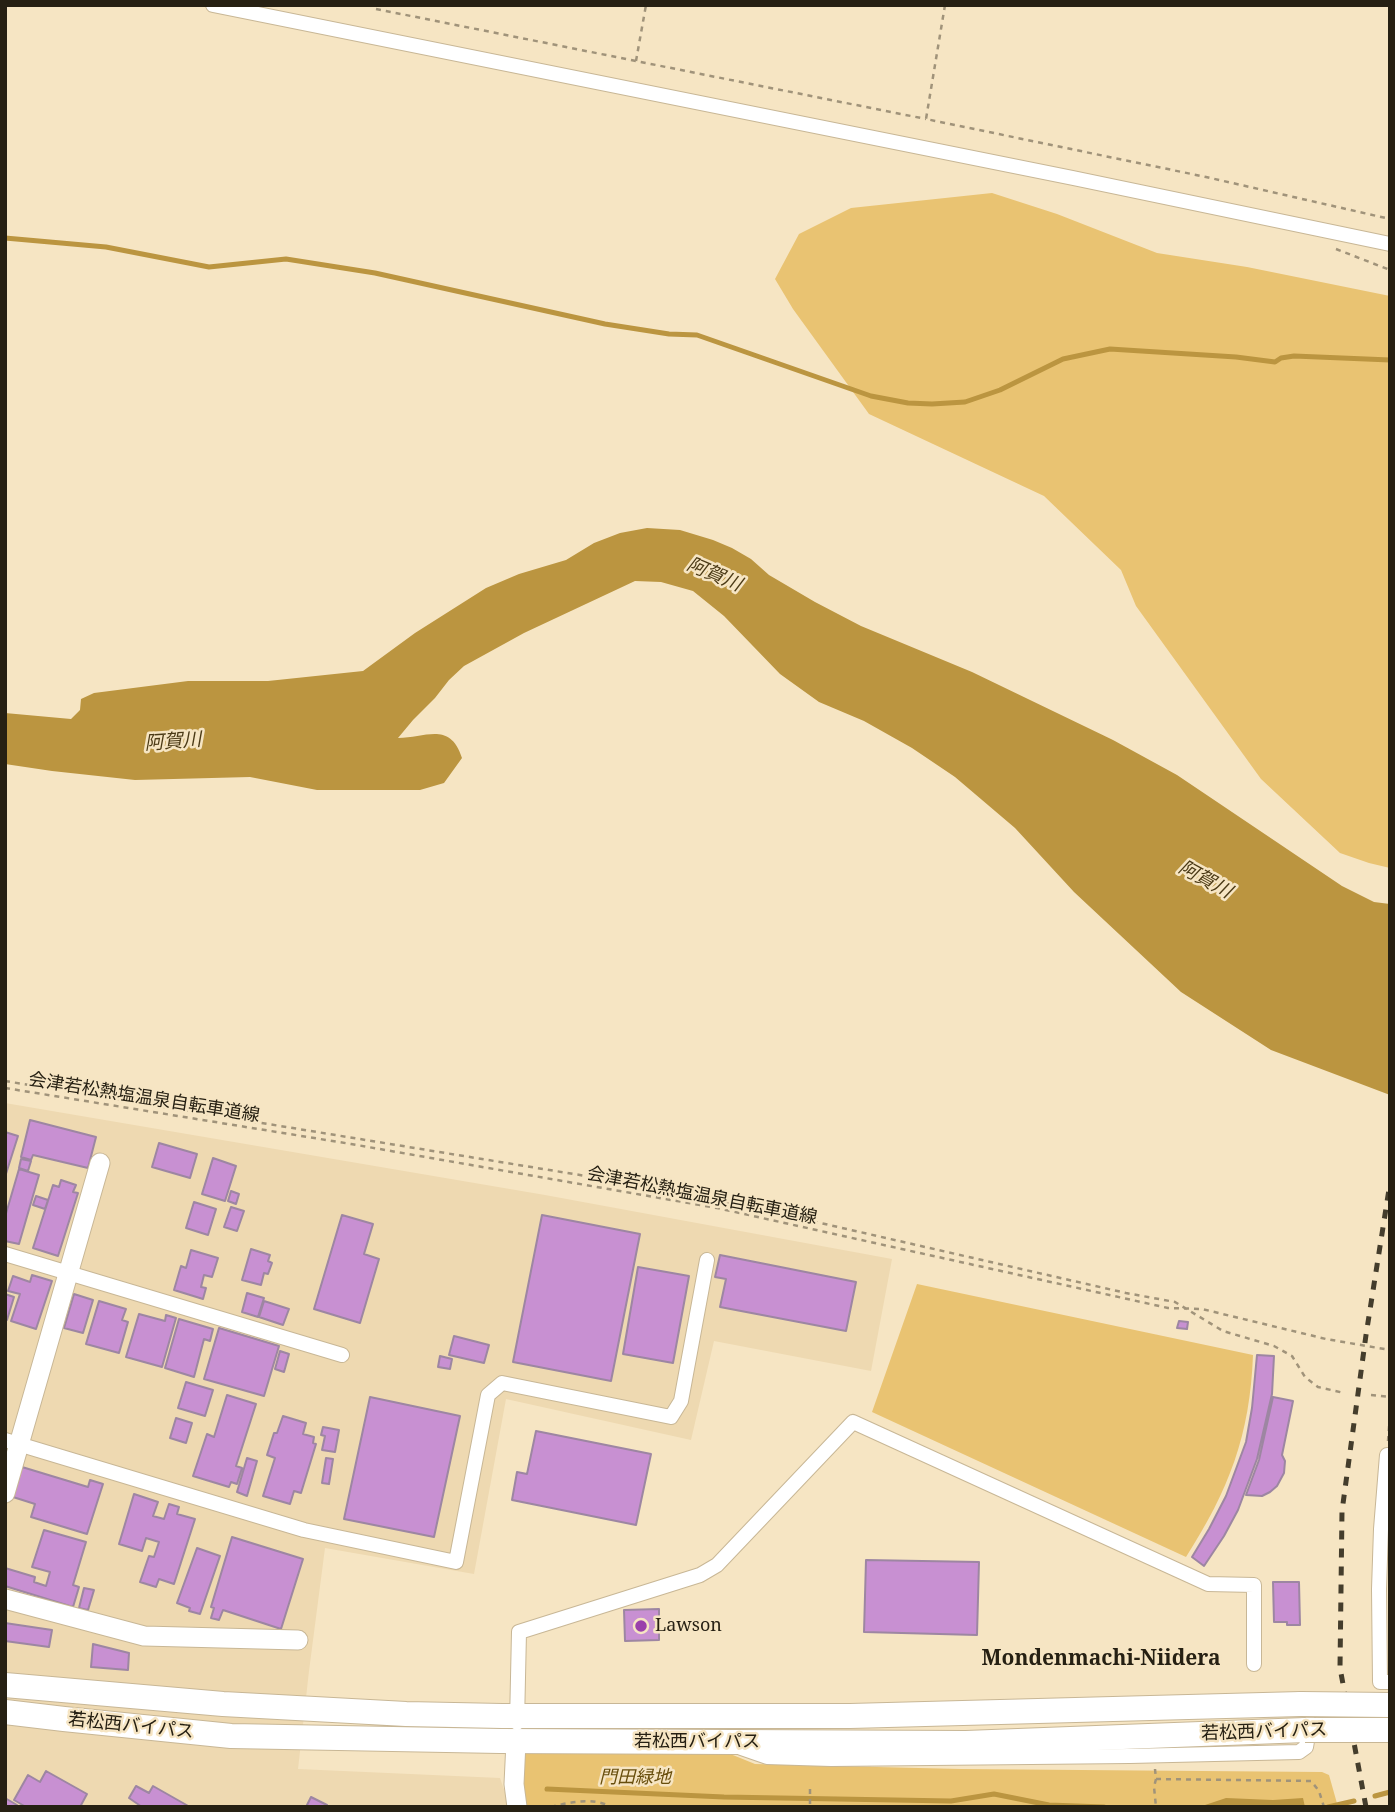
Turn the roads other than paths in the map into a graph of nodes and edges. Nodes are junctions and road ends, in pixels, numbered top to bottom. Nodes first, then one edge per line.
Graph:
1 (213, 5) edge
2 (1390, 244) edge
3 (100, 1163) dead end
4 (5, 1254) edge
5 (707, 1260) dead end
6 (69, 1273) junction
7 (342, 1356) dead end
8 (13, 1442) edge
9 (1387, 1455) road end
10 (5, 1493) edge
11 (1385, 1529) edge
12 (5, 1599) edge
13 (1385, 1616) edge
14 (298, 1640) dead end
15 (1254, 1664) dead end
16 (1390, 1682) edge
17 (5, 1685) edge
18 (1390, 1705) edge
19 (5, 1712) edge
20 (517, 1716) junction
21 (673, 1716) junction
22 (1390, 1730) edge
23 (516, 1742) junction
24 (727, 1743) junction
25 (517, 1807) edge

1 - 2 street
3 - 6 street
4 - 6 street
5 - 8 street
6 - 7 street
6 - 8 street
8 - 10 street
9 - 11 street
11 - 13 street
12 - 14 street
13 - 16 street
15 - 20 street
17 - 20 highway, 若松西バイパス
18 - 21 highway, 若松西バイパス, bridge
19 - 23 highway, 若松西バイパス
20 - 21 highway, 若松西バイパス
20 - 23 street
21 - 24 street
22 - 24 highway, 若松西バイパス, bridge
23 - 24 highway, 若松西バイパス
23 - 25 street

